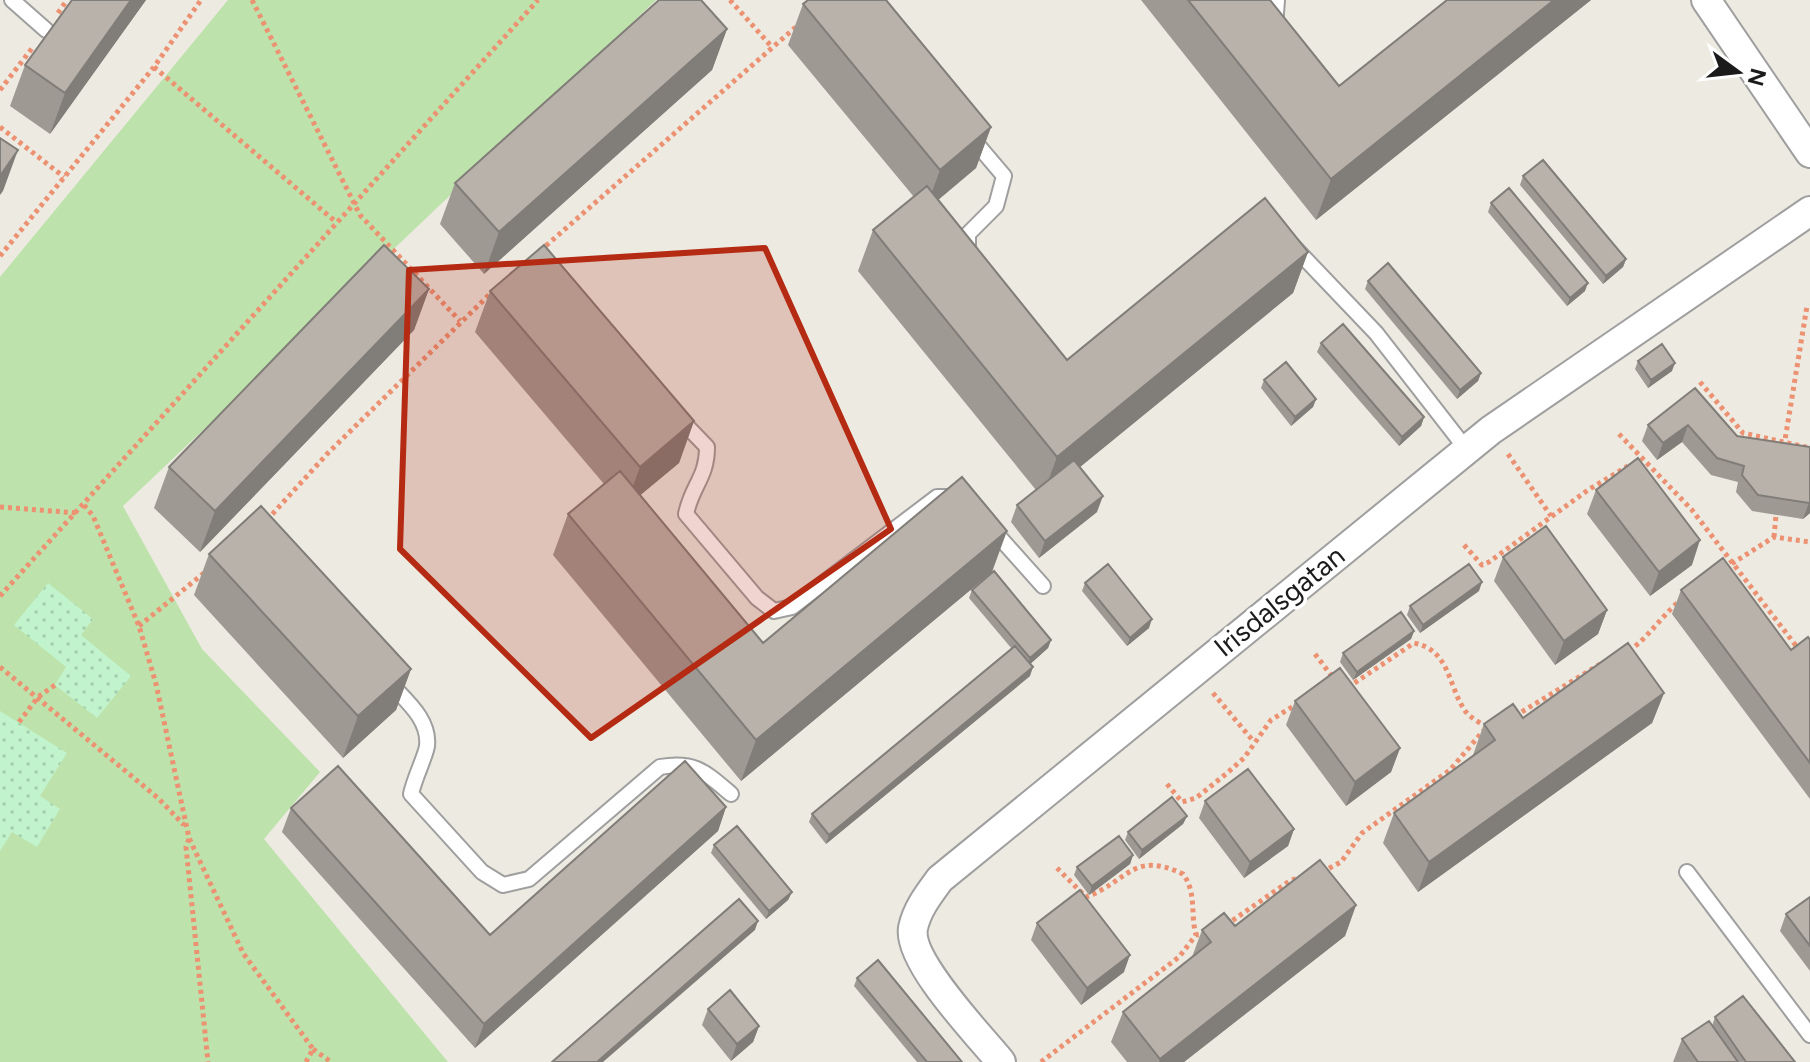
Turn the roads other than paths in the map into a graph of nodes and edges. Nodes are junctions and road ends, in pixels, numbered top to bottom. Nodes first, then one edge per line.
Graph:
1 (12, 0) edge
2 (1277, 0) edge
3 (1706, 0) edge
4 (46, 30) edge
5 (1284, 41) edge
6 (963, 127) edge
7 (1810, 153) edge
8 (1810, 211) edge
9 (1278, 233) edge
10 (974, 263) edge
11 (669, 406) edge
12 (1467, 450) junction
13 (1043, 586) dead end
14 (383, 675) edge
15 (731, 794) dead end
16 (1687, 872) dead end
17 (1810, 1035) edge
18 (1001, 1062) edge

1 - 4 lane
2 - 5 lane
3 - 7 street
6 - 10 lane
8 - 12 street, Irisdalsgatan
9 - 12 lane
11 - 13 lane
12 - 18 street, Irisdalsgatan
14 - 15 lane
16 - 17 lane

